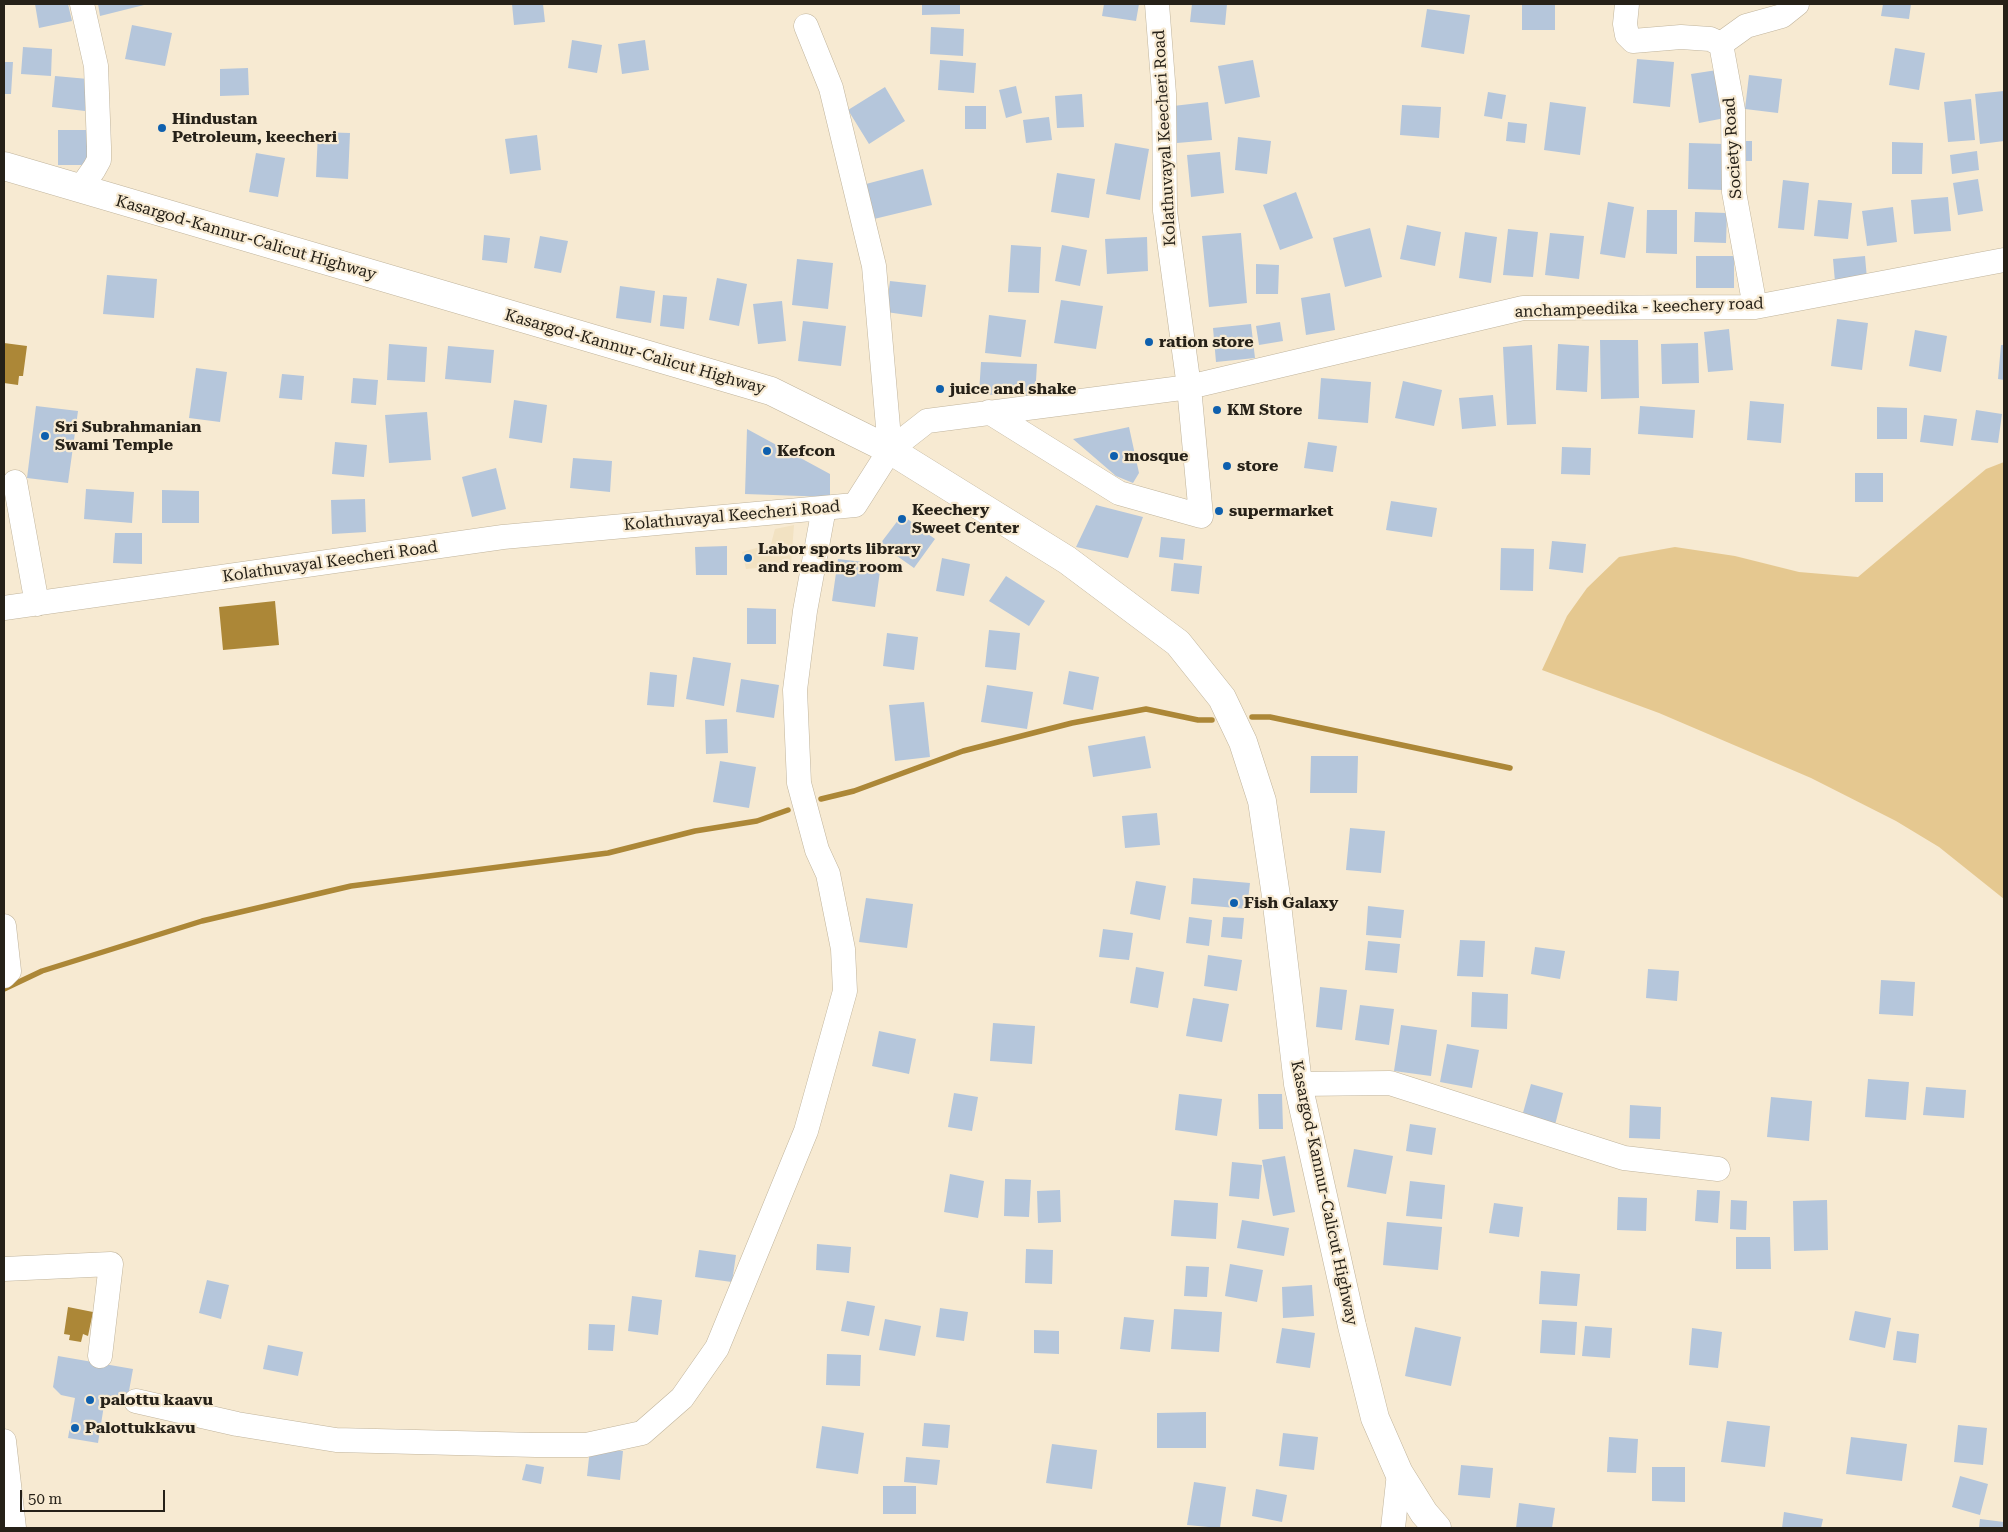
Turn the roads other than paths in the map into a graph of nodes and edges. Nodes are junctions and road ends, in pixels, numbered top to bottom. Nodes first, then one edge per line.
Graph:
1 (82, 4) edge
2 (1157, 4) edge
3 (1627, 4) edge
4 (1797, 4) edge
5 (806, 26) dead end
6 (1721, 44) junction
7 (4, 166) edge
8 (80, 189) junction
9 (2004, 260) edge
10 (1755, 307) junction
11 (1189, 387) junction
12 (989, 412) junction
13 (890, 450) junction
14 (15, 482) dead end
15 (824, 508) junction
16 (37, 604) junction
17 (4, 608) edge
18 (4, 926) edge
19 (4, 976) edge
20 (1298, 1084) junction
21 (1718, 1169) dead end
22 (4, 1269) edge
23 (100, 1356) dead end
24 (136, 1401) dead end
25 (5, 1456) edge
26 (1399, 1473) junction
27 (14, 1528) edge
28 (1393, 1528) edge
29 (1437, 1528) edge

1 - 8 street
2 - 11 street, Kolathuvayal Keecheri Road
3 - 6 street
4 - 6 street
5 - 13 street
6 - 10 street, Society Road
7 - 8 highway, Kasargod-Kannur-Calicut Highway
8 - 13 highway, Kasargod-Kannur-Calicut Highway
9 - 10 street, anchampeedika - keechery road
10 - 11 street, anchampeedika - keechery road
11 - 12 street, Kolathuvayal Keecheri Road
11 - 12 street
12 - 13 street, Kolathuvayal Keecheri Road
13 - 15 street, Kolathuvayal Keecheri Road
13 - 20 highway, Kasargod-Kannur-Calicut Highway
14 - 16 street
15 - 16 street, Kolathuvayal Keecheri Road
15 - 24 street
16 - 17 street, Kolathuvayal Keecheri Road
18 - 19 street
20 - 21 street
20 - 26 highway, Kasargod-Kannur-Calicut Highway
22 - 23 street
25 - 27 street
26 - 28 street
26 - 29 highway, Kasargod-Kannur-Calicut Highway

